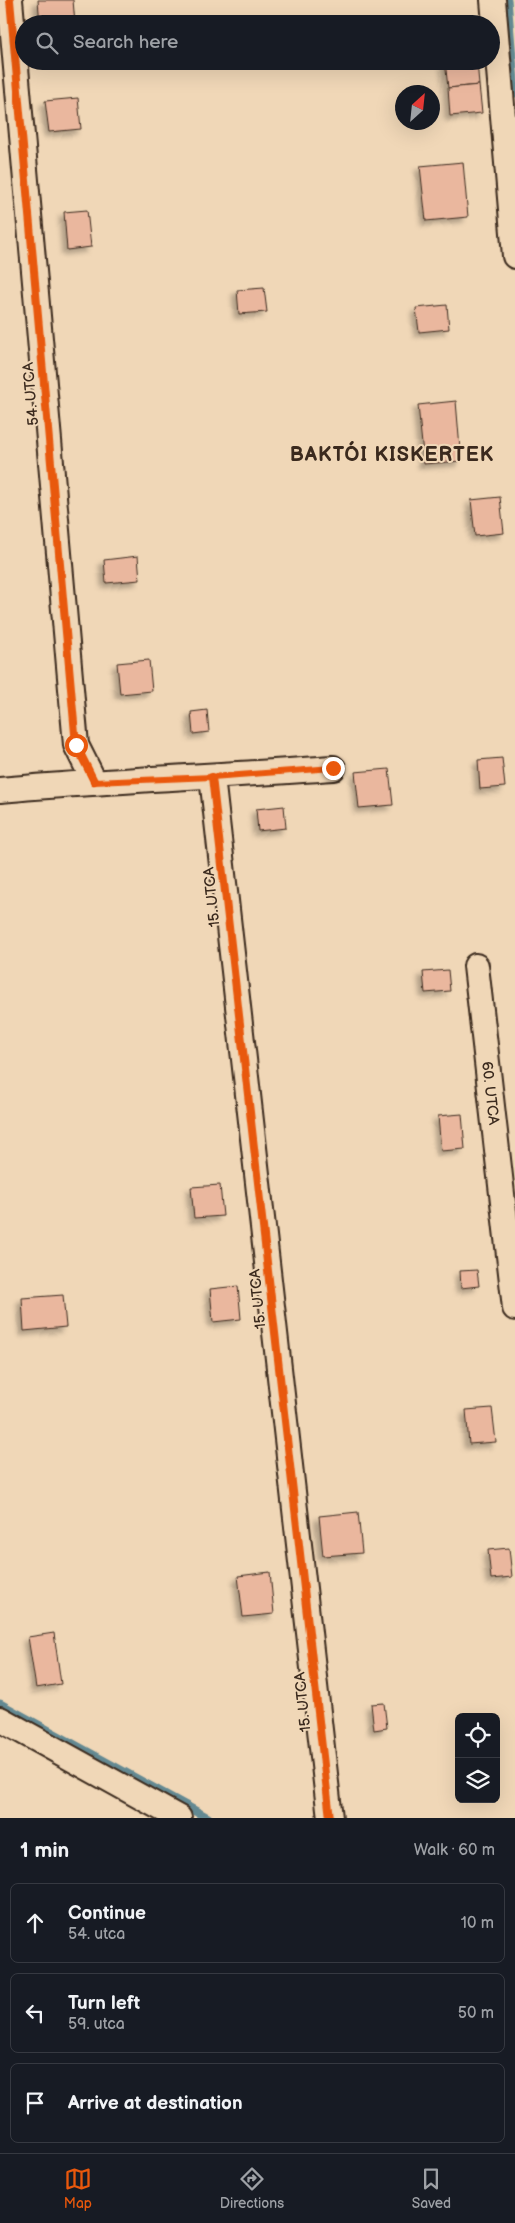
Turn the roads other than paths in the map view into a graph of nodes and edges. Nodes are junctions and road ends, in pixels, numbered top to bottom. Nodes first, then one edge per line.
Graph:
1 (10, 0) edge
2 (493, 0) edge
3 (494, 15) edge
4 (15, 56) edge
5 (16, 70) edge
6 (499, 70) edge
7 (515, 256) edge
8 (333, 768) dead end
9 (212, 777) junction
10 (94, 782) junction
11 (0, 790) edge
12 (476, 966) dead end
13 (515, 1308) edge
14 (0, 1719) edge
15 (178, 1818) edge
16 (330, 1818) edge

1 - 4 street, 54. UTCA
2 - 3 street
5 - 10 street, 54. UTCA
6 - 7 street
8 - 9 street
9 - 10 street
9 - 16 street, 15. UTCA
10 - 11 street
12 - 13 street, 60. UTCA
14 - 15 street

